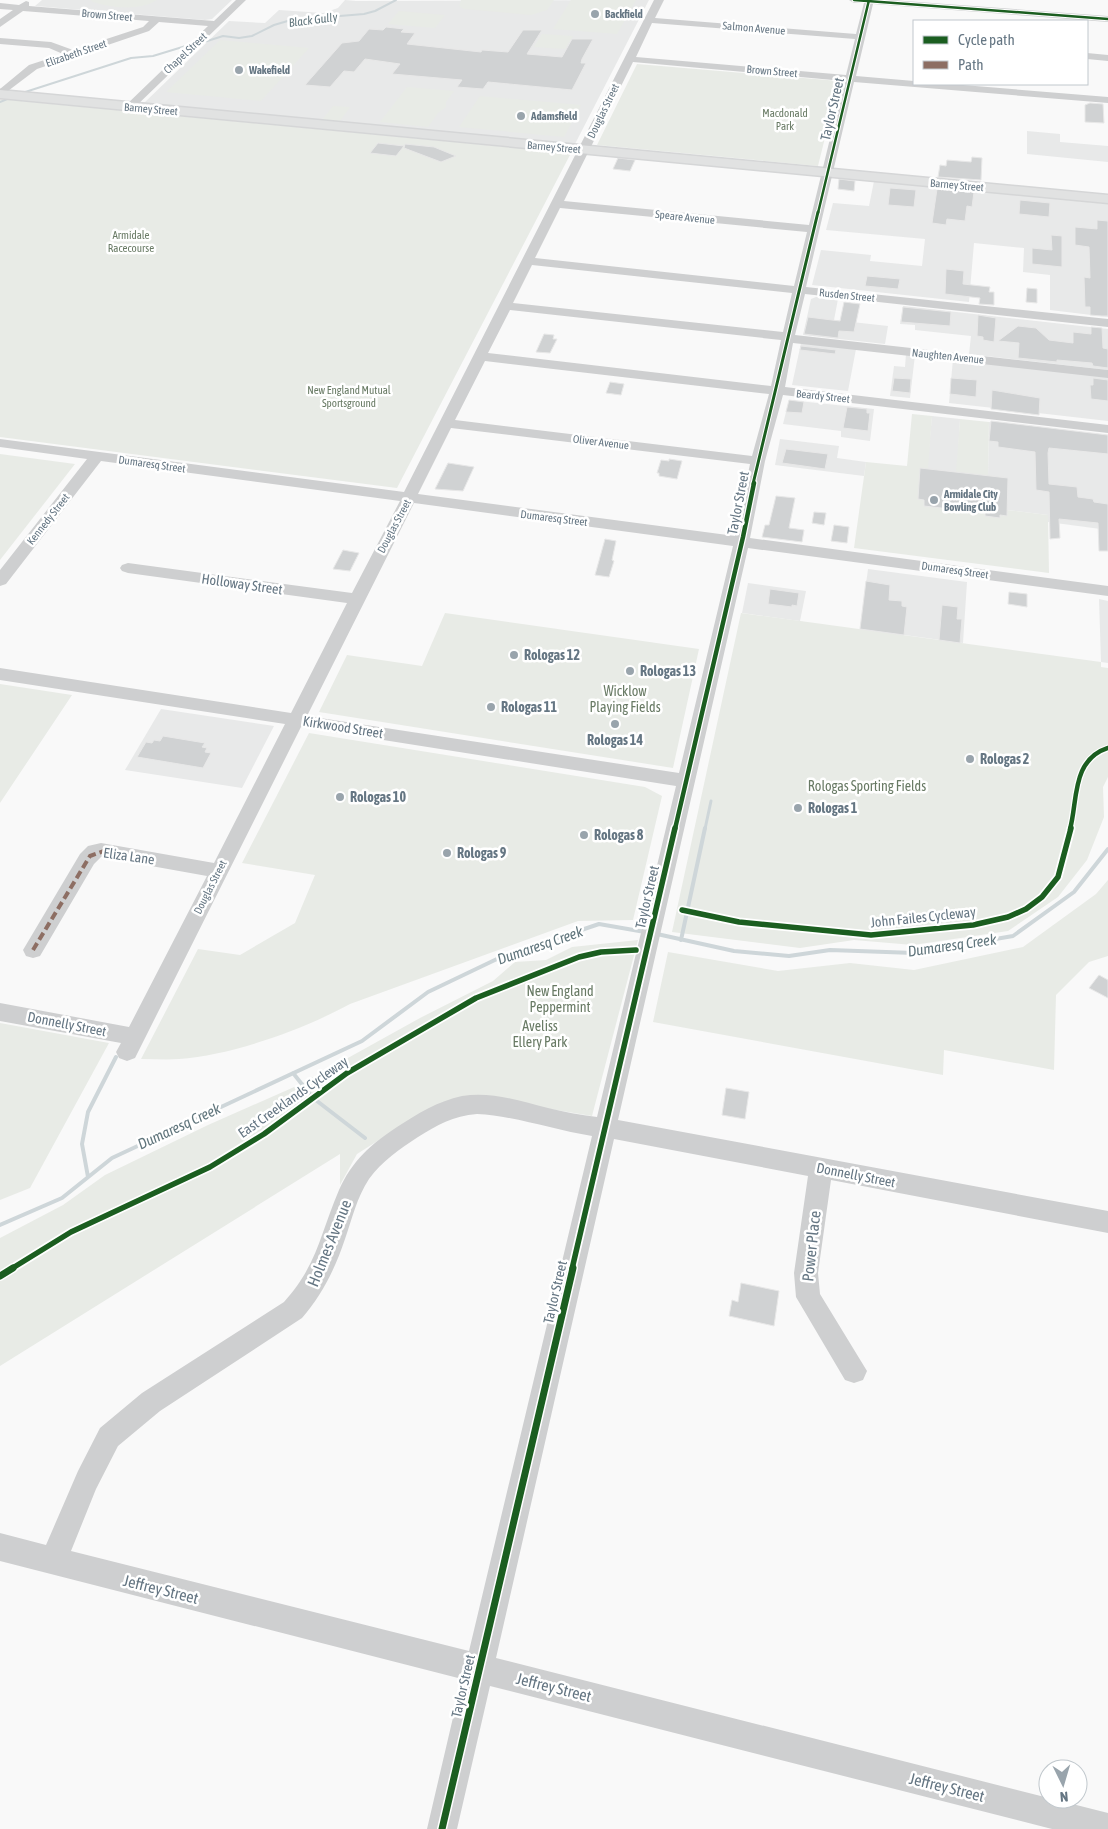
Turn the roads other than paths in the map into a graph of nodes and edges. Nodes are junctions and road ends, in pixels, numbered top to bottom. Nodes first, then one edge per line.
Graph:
1 (32, 0) edge
2 (240, 0) edge
3 (659, 0) edge
4 (854, 0) edge
5 (869, 1) edge
6 (0, 6) edge
7 (21, 8) junction
8 (156, 19) junction
9 (649, 20) junction
10 (1108, 20) edge
11 (0, 24) edge
12 (215, 24) junction
13 (860, 37) junction
14 (0, 41) edge
15 (73, 54) junction
16 (1088, 56) edge
17 (1108, 58) edge
18 (629, 59) junction
19 (850, 78) junction
20 (913, 84) edge
21 (928, 85) edge
22 (8, 95) edge
23 (1108, 100) edge
24 (128, 107) junction
25 (583, 149) junction
26 (828, 172) junction
27 (1108, 198) edge
28 (556, 204) junction
29 (813, 229) junction
30 (527, 261) junction
31 (799, 290) junction
32 (504, 306) junction
33 (1108, 323) edge
34 (788, 337) junction
35 (479, 356) junction
36 (1108, 374) edge
37 (776, 391) junction
38 (445, 423) junction
39 (1108, 428) edge
40 (0, 443) edge
41 (96, 457) junction
42 (758, 461) junction
43 (409, 498) junction
44 (742, 542) junction
45 (128, 568) dead end
46 (0, 581) edge
47 (1108, 591) edge
48 (356, 599) junction
49 (0, 674) edge
50 (297, 720) junction
51 (686, 781) junction
52 (219, 871) junction
53 (33, 950) dead end
54 (0, 1012) edge
55 (131, 1044) joint
56 (605, 1128) junction
57 (820, 1169) junction
58 (1108, 1222) edge
59 (854, 1370) dead end
60 (0, 1547) edge
61 (53, 1561) junction
62 (479, 1667) junction
63 (1108, 1828) edge
64 (442, 1829) edge

1 - 7 street
2 - 12 street, Chapel Street
3 - 9 street, Douglas Street
4 - 5 street
5 - 10 street
5 - 13 street, Taylor Street
6 - 7 street, Brown Street
7 - 8 street, Brown Street
7 - 11 street
8 - 12 street, Brown Street
8 - 15 street, Elizabeth Street
9 - 13 street, Salmon Avenue
9 - 18 street, Douglas Street
12 - 24 street, Chapel Street
13 - 19 street, Taylor Street
14 - 15 street
15 - 22 street, Elizabeth Street
16 - 17 street
18 - 19 street, Brown Street
18 - 25 street, Douglas Street
19 - 20 street, Brown Street
19 - 26 street, Taylor Street
21 - 23 street, Brown Street
22 - 24 main road, Barney Street
24 - 25 main road, Barney Street
25 - 26 main road, Barney Street
25 - 28 street, Douglas Street
26 - 27 main road, Barney Street
26 - 29 street, Taylor Street
28 - 29 street, Speare Avenue
28 - 30 street, Douglas Street
29 - 31 street, Taylor Street
30 - 31 street, Rusden Street
30 - 32 street, Douglas Street
31 - 33 street, Rusden Street
31 - 34 street, Taylor Street
32 - 34 street, Naughten Avenue
32 - 35 street, Douglas Street
34 - 36 street, Naughten Avenue
34 - 37 street, Taylor Street
35 - 37 street, Beardy Street
35 - 38 street, Douglas Street
37 - 39 street, Beardy Street
37 - 42 street, Taylor Street
38 - 42 street, Oliver Avenue
38 - 43 street, Douglas Street
40 - 41 street, Dumaresq Street
41 - 43 street, Dumaresq Street
41 - 46 street, Kennedy Street
42 - 44 street, Taylor Street
43 - 44 street, Dumaresq Street
43 - 48 street, Douglas Street
44 - 47 street, Dumaresq Street
44 - 51 street, Taylor Street
45 - 48 street, Holloway Street
48 - 50 street, Douglas Street
49 - 50 street, Kirkwood Street
50 - 51 street, Kirkwood Street
50 - 52 street, Douglas Street
51 - 56 street, Taylor Street
52 - 53 street, Eliza Lane
52 - 55 street, Douglas Street
54 - 55 street, Donnelly Street
56 - 57 street, Donnelly Street
56 - 61 street, Holmes Avenue
56 - 62 street, Taylor Street
57 - 58 street, Donnelly Street
57 - 59 street, Power Place
60 - 61 street, Jeffrey Street
61 - 62 street, Jeffrey Street
62 - 63 street, Jeffrey Street
62 - 64 street, Taylor Street

